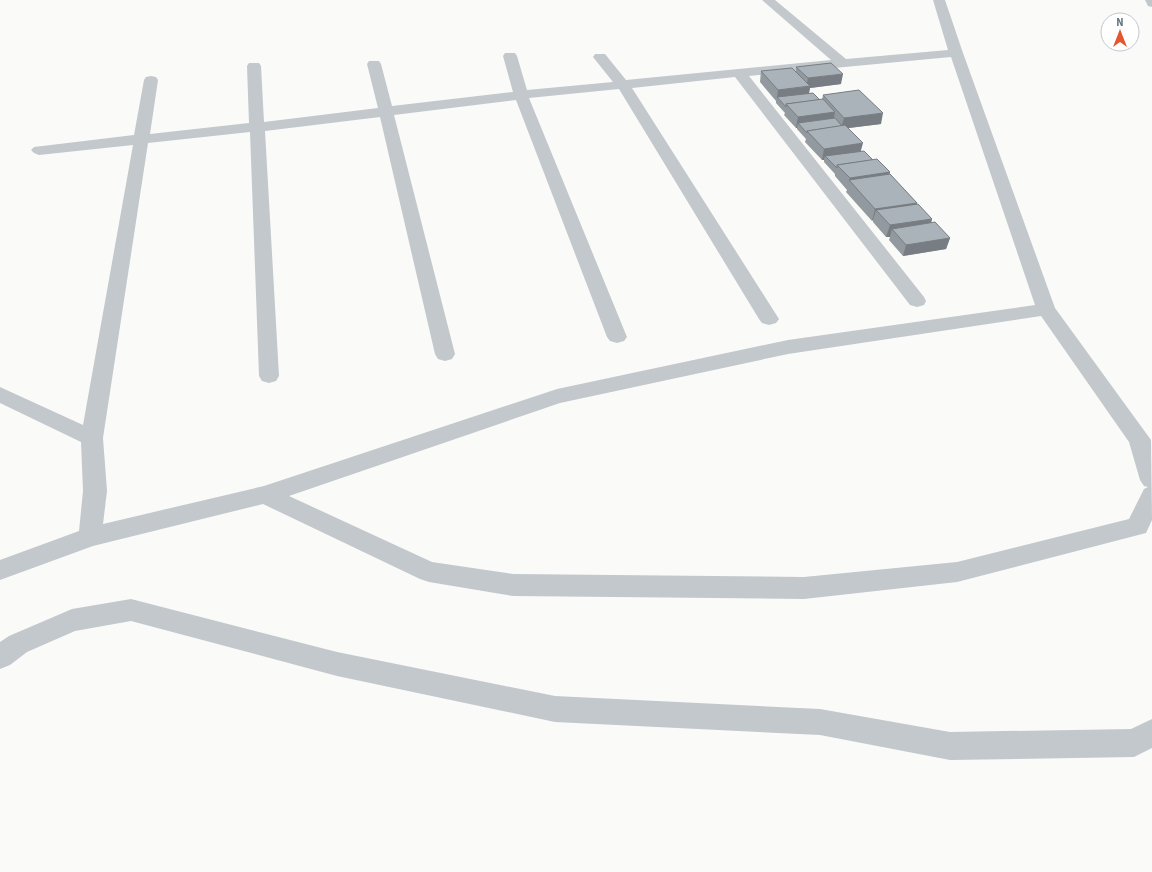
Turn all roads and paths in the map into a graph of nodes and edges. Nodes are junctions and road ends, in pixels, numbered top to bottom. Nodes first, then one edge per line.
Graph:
1 (768, 0) edge
2 (939, 0) edge
3 (956, 53) junction
4 (510, 56) dead end
5 (600, 57) dead end
6 (842, 63) junction
7 (374, 64) dead end
8 (254, 66) dead end
9 (739, 73) junction
10 (151, 80) dead end
11 (623, 85) junction
12 (521, 95) junction
13 (385, 112) junction
14 (257, 127) junction
15 (141, 139) junction
16 (39, 150) dead end
17 (918, 301) dead end
18 (1046, 309) junction
19 (769, 319) dead end
20 (617, 337) dead end
21 (445, 354) dead end
22 (269, 376) dead end
23 (0, 394) edge
24 (92, 438) junction
25 (1152, 480) edge
26 (265, 495) junction
27 (1152, 495) edge
28 (90, 537) junction
29 (0, 570) edge
30 (0, 657) edge
31 (1152, 733) edge

1 - 6 street
2 - 3 street
3 - 6 street
3 - 18 street
4 - 12 street
5 - 11 street
6 - 9 street
7 - 13 street
8 - 14 street
9 - 11 street
9 - 17 street
10 - 15 street
11 - 12 street
11 - 19 street
12 - 13 street
12 - 20 street
13 - 14 street
13 - 21 street
14 - 15 street
14 - 22 street
15 - 16 street
15 - 24 street
18 - 25 street
18 - 26 street
23 - 24 street
24 - 28 street
26 - 27 street
26 - 28 street
28 - 29 street
30 - 31 street

